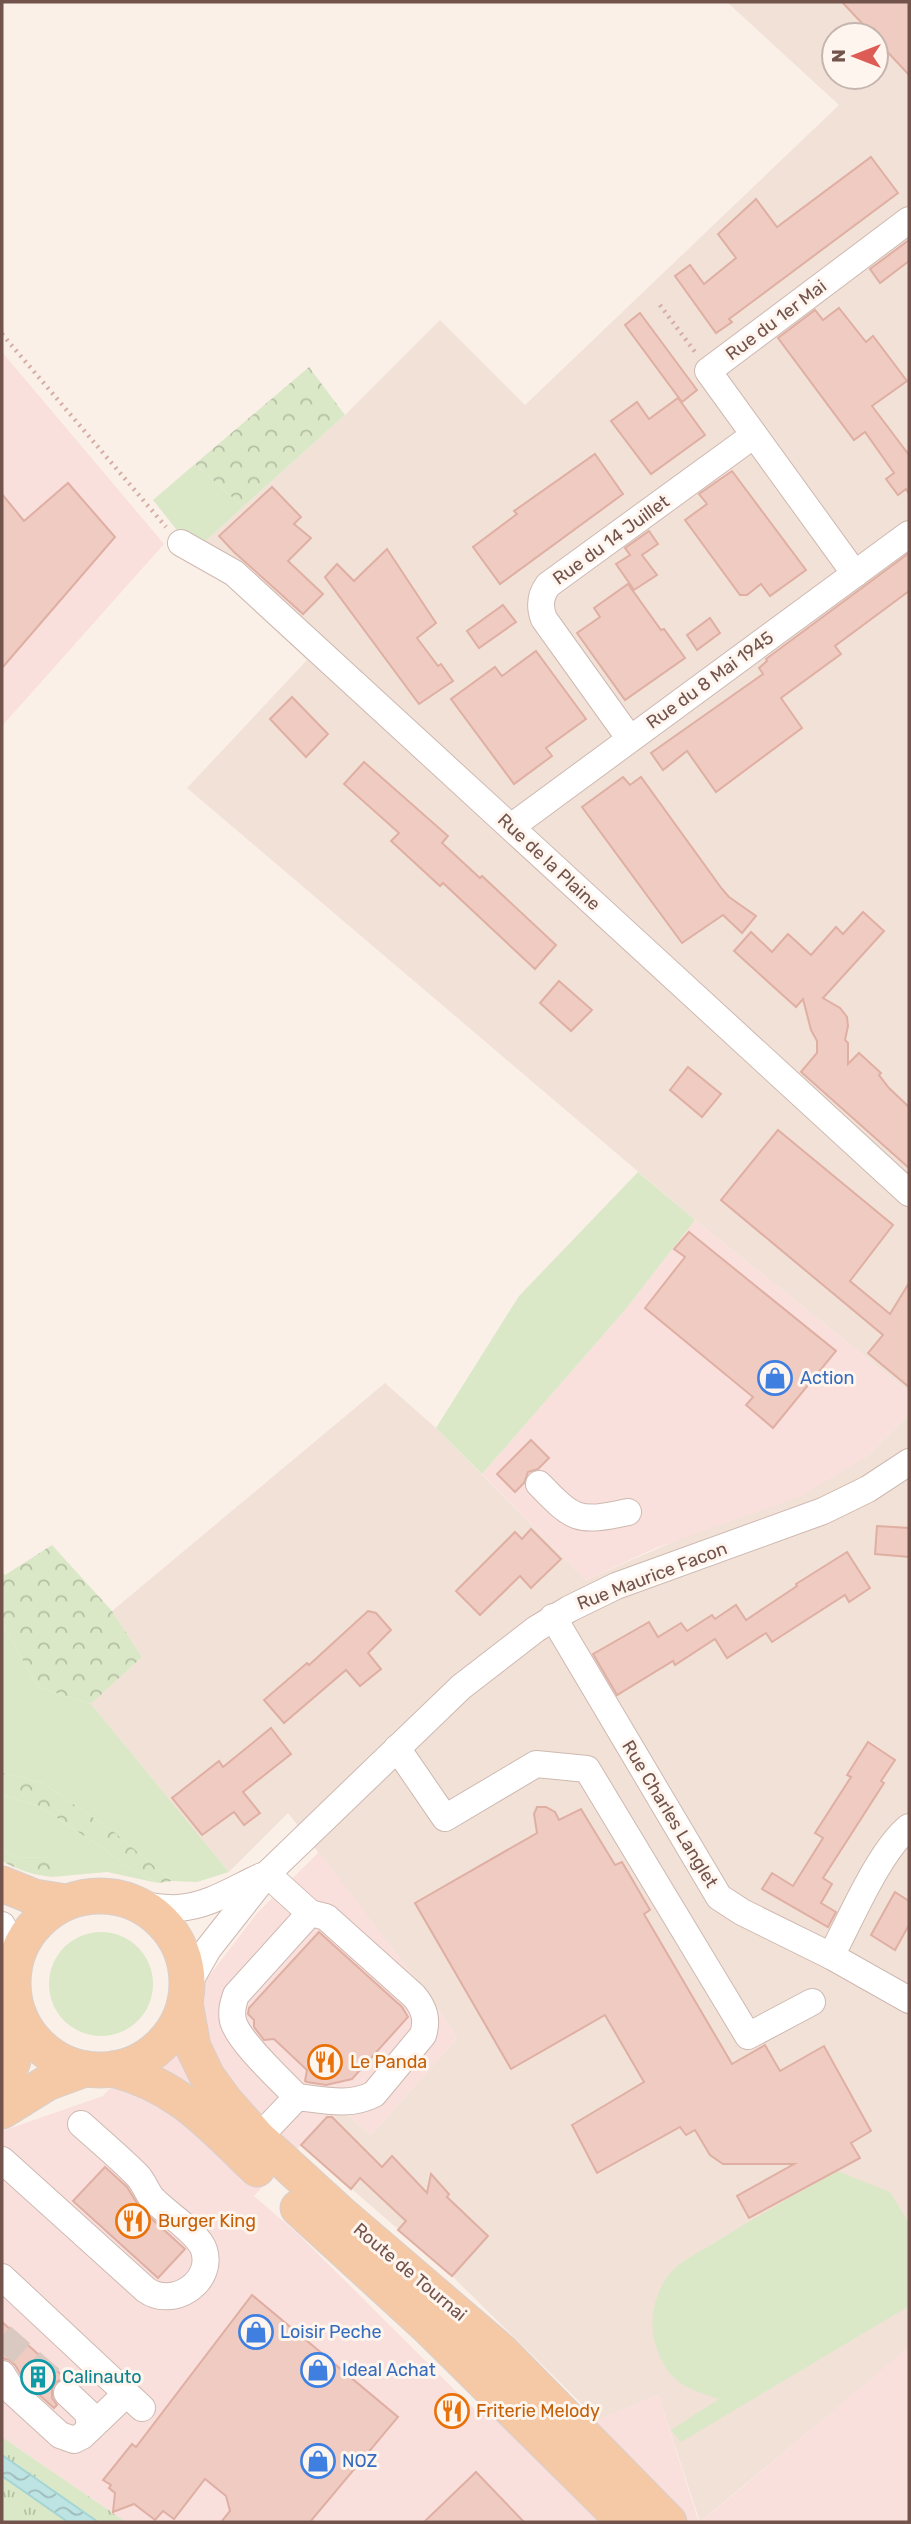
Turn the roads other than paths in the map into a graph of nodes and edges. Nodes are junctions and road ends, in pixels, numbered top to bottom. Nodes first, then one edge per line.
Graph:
1 (909, 220) edge
2 (754, 435) junction
3 (909, 534) edge
4 (181, 543) road end
5 (855, 574) junction
6 (630, 739) junction
7 (511, 827) junction
8 (909, 1193) edge
9 (909, 1462) edge
10 (538, 1483) dead end
11 (628, 1512) dead end
12 (554, 1617) junction
13 (397, 1748) junction
14 (909, 1827) edge
15 (267, 1874) junction
16 (2, 1884) edge
17 (66, 1902) junction
18 (139, 1905) junction
19 (310, 1913) junction
20 (2, 1926) edge
21 (831, 1956) junction
22 (12, 1979) edge
23 (186, 1994) junction
24 (909, 2000) edge
25 (811, 2002) dead end
26 (110, 2067) junction
27 (2, 2084) edge
28 (297, 2097) junction
29 (2, 2111) edge
30 (81, 2124) dead end
31 (258, 2138) junction
32 (2, 2160) edge
33 (2, 2277) edge
34 (2, 2374) edge
35 (67, 2393) tunnel mouth
36 (90, 2428) junction
37 (625, 2522) edge
38 (642, 2522) edge
39 (669, 2522) edge

1 - 2 street, Rue du 1er Mai
2 - 5 street, Rue du 1er Mai
2 - 6 street, Rue du 14 Juillet
3 - 5 street, Rue du 8 Mai 1945
4 - 7 street, Rue de la Plaine
5 - 6 street, Rue du 8 Mai 1945
6 - 7 street, Rue du 8 Mai 1945
7 - 8 street, Rue de la Plaine
9 - 12 street, Rue Maurice Facon
10 - 11 street
12 - 13 street, Rue Maurice Facon
12 - 21 street, Rue Charles Langlet
13 - 15 street, Rue Maurice Facon
13 - 25 street
14 - 21 street
15 - 18 street, Rue Maurice Facon
15 - 19 street
15 - 23 street, Rue Maurice Facon
16 - 17 main road
17 - 18 main road
17 - 22 main road
18 - 23 main road
19 - 28 street
19 - 28 street
20 - 22 street
21 - 24 street, Rue Charles Langlet
22 - 26 main road
22 - 27 main road
23 - 26 main road
23 - 31 main road, Route de Tournai
26 - 29 main road
26 - 37 main road, Route de Tournai
26 - 38 street
28 - 31 street
30 - 32 street
31 - 39 main road, Route de Tournai
33 - 36 street
34 - 36 street
35 - 36 street

